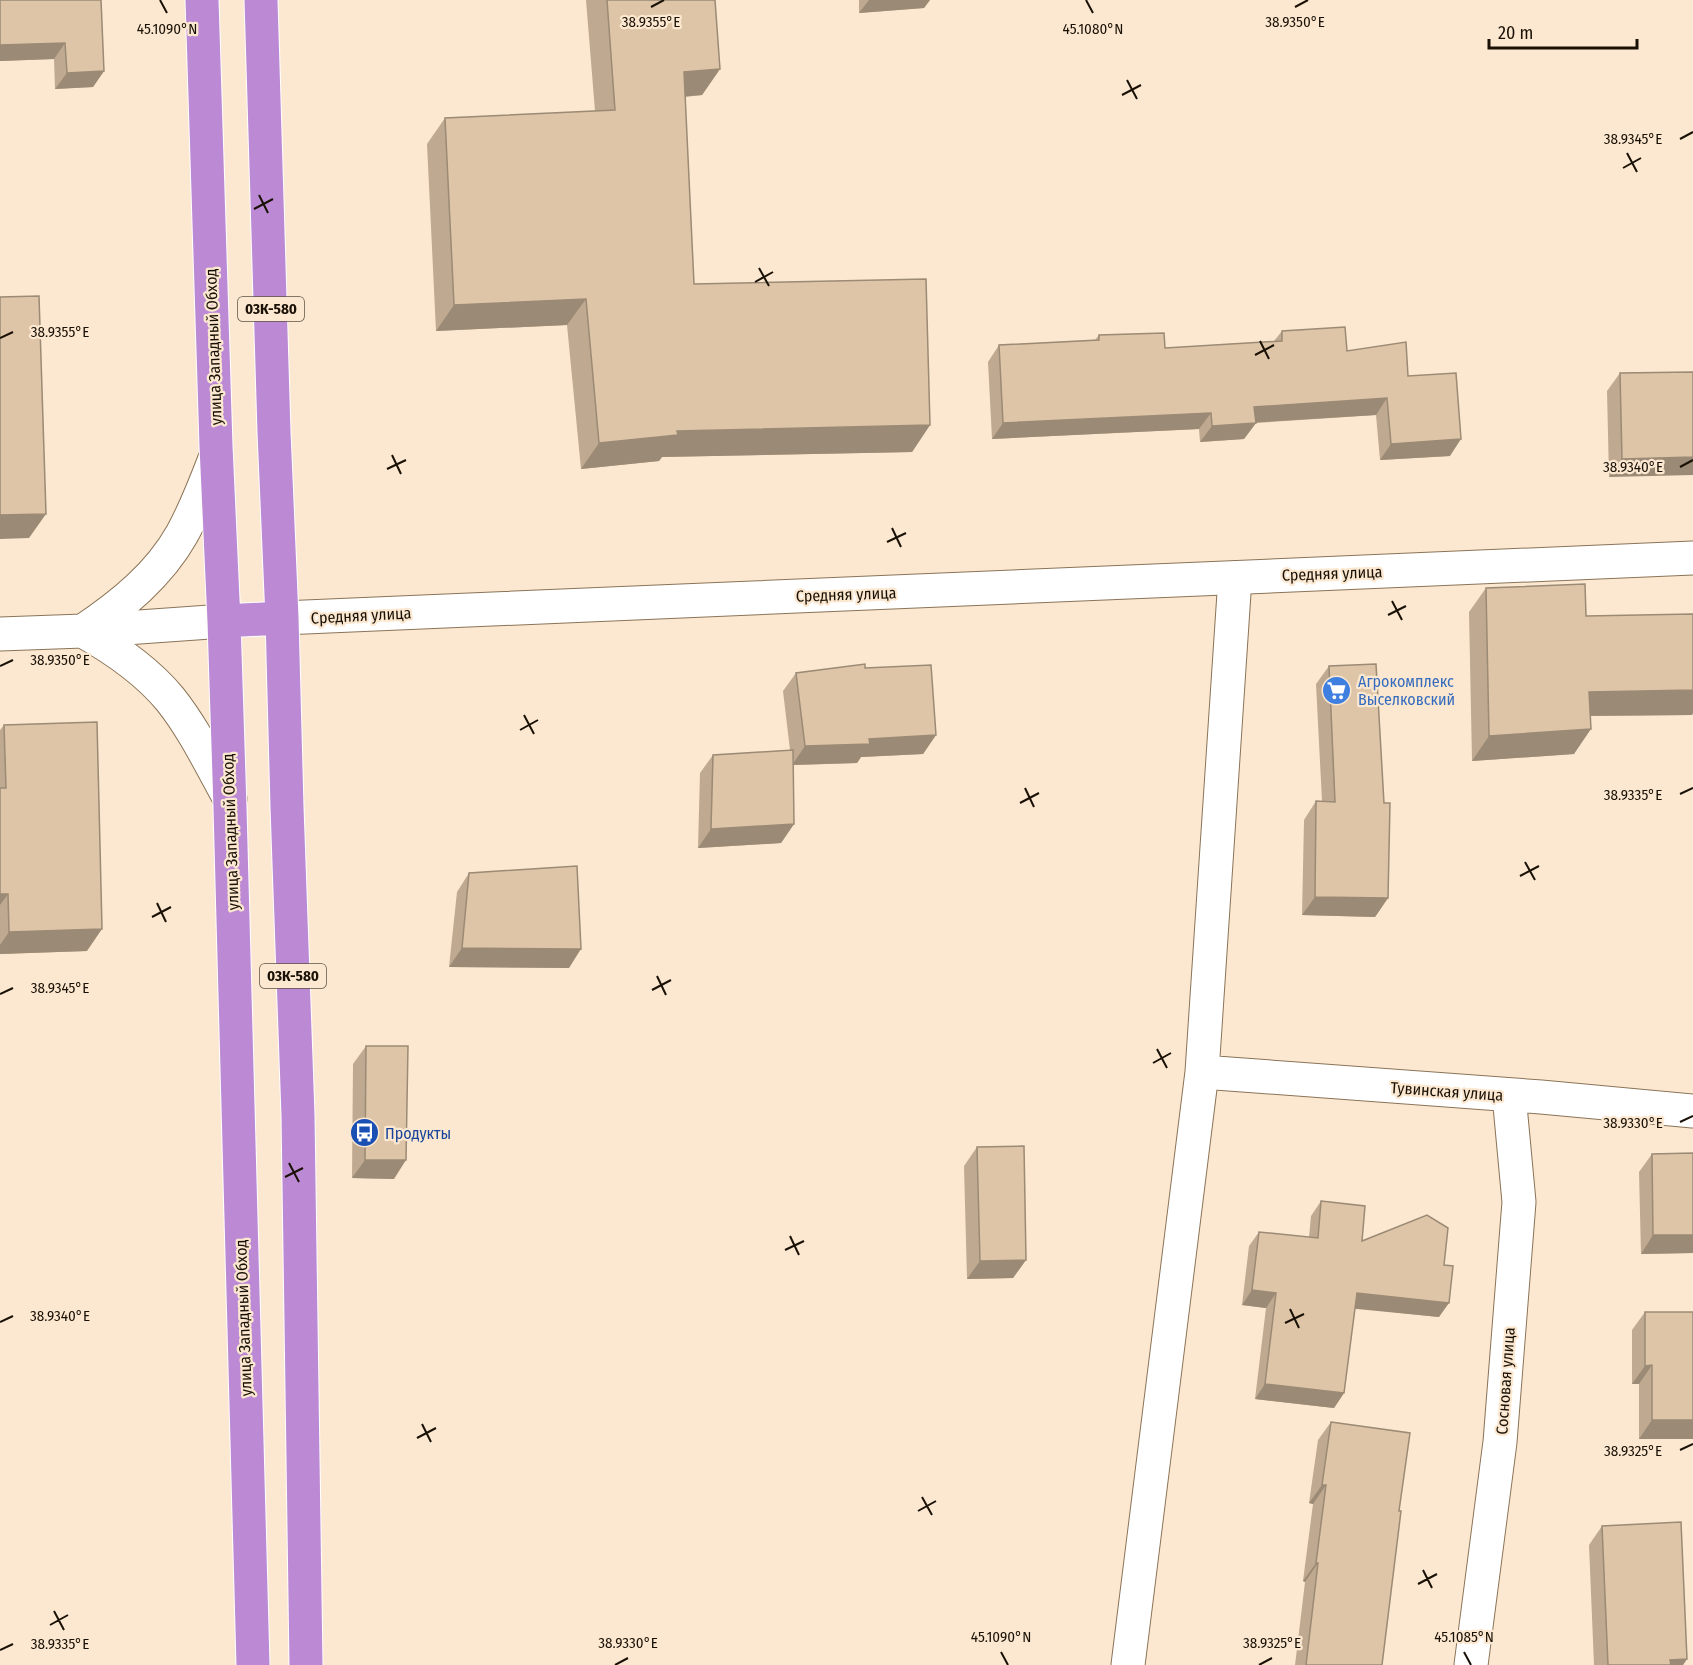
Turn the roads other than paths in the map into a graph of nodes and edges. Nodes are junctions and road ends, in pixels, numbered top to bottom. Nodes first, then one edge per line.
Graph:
1 (202, 0) edge
2 (261, 0) edge
3 (216, 456) junction
4 (1693, 558) edge
5 (1235, 578) junction
6 (282, 618) junction
7 (224, 621) junction
8 (83, 631) junction
9 (0, 634) edge
10 (230, 799) junction
11 (1202, 1072) junction
12 (1509, 1095) junction
13 (1693, 1111) edge
14 (253, 1665) edge
15 (306, 1665) edge
16 (1128, 1665) edge
17 (1471, 1665) edge

1 - 3 highway, улица Западный Обход
2 - 6 highway, 03К-580
3 - 7 highway, улица Западный Обход
3 - 8 street
4 - 5 street, Средняя улица
5 - 6 street, Средняя улица
5 - 11 street
6 - 7 highway, Средняя улица
6 - 15 highway, 03К-580
7 - 8 street, Средняя улица
7 - 10 highway, улица Западный Обход
8 - 9 street, Средняя улица
8 - 10 street
10 - 14 highway, улица Западный Обход
11 - 12 street, Тувинская улица
11 - 16 street
12 - 13 street, Тувинская улица
12 - 17 street, Сосновая улица

